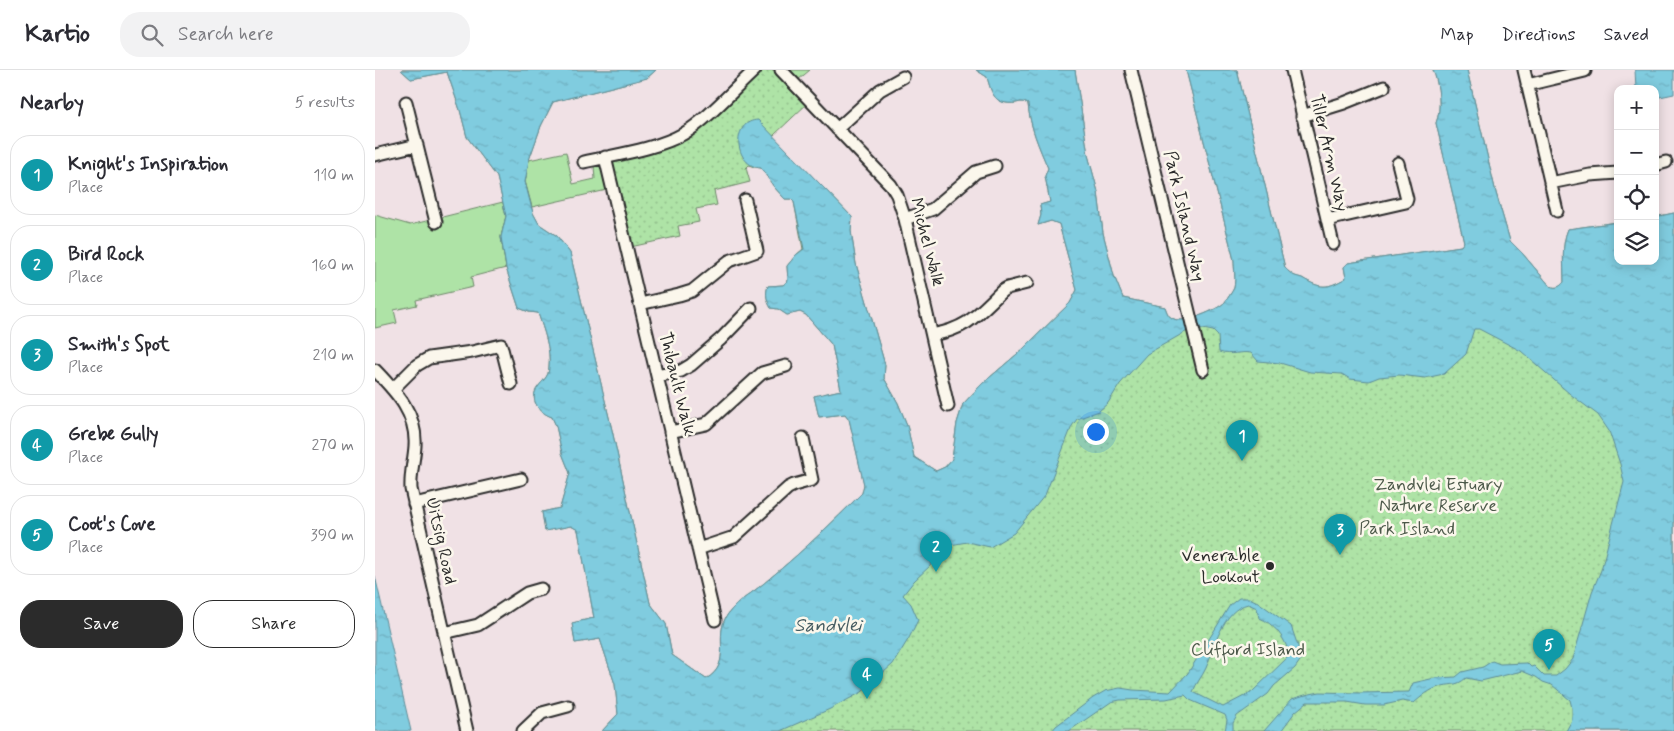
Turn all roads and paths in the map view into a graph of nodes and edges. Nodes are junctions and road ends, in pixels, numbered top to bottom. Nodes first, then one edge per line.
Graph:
1 (755, 70) edge
2 (781, 70) edge
3 (1131, 70) edge
4 (1292, 70) edge
5 (1524, 70) edge
6 (1585, 71) edge
7 (903, 77) dead end
8 (1527, 85) junction
9 (1384, 86) dead end
10 (407, 102) dead end
11 (1303, 116) junction
12 (837, 129) junction
13 (417, 145) junction
14 (375, 155) edge
15 (605, 157) junction
16 (584, 162) dead end
17 (1398, 163) dead end
18 (995, 166) dead end
19 (1614, 173) edge
20 (1550, 184) junction
21 (745, 200) dead end
22 (1557, 211) dead end
23 (905, 219) junction
24 (1327, 220) junction
25 (435, 222) dead end
26 (1333, 244) dead end
27 (1027, 283) dead end
28 (640, 304) junction
29 (751, 308) dead end
30 (932, 335) junction
31 (786, 366) dead end
32 (375, 370) edge
33 (1203, 370) dead end
34 (657, 376) junction
35 (511, 384) dead end
36 (393, 389) junction
37 (948, 406) dead end
38 (670, 432) junction
39 (803, 438) dead end
40 (521, 479) dead end
41 (414, 504) junction
42 (698, 549) junction
43 (541, 590) dead end
44 (715, 620) dead end
45 (445, 633) junction
46 (568, 706) dead end
47 (467, 731) edge
48 (523, 731) edge

1 - 15 street
2 - 12 street, Michel Walk
3 - 33 street, Park Island Way
4 - 11 street, Tiller Arm Way
5 - 8 street
6 - 8 street
7 - 12 street
8 - 20 street
9 - 11 street
10 - 13 street
11 - 24 street, Tiller Arm Way
12 - 23 street, Michel Walk
13 - 14 street
13 - 25 street
15 - 16 street
15 - 28 street, Thibault Walk
17 - 24 street
18 - 23 street
19 - 20 street
20 - 22 street
21 - 28 street
23 - 30 street, Michel Walk
24 - 26 street, Tiller Arm Way
27 - 30 street
28 - 34 street, Thibault Walk
29 - 34 street
30 - 37 street, Michel Walk
31 - 38 street
32 - 36 street, Uitsig Road
34 - 38 street, Thibault Walk
35 - 36 street
36 - 41 street, Uitsig Road
38 - 42 street, Thibault Walk
39 - 42 street
40 - 41 street
41 - 45 street, Uitsig Road
42 - 44 street, Thibault Walk
43 - 45 street
45 - 47 street, Uitsig Road
46 - 48 street

